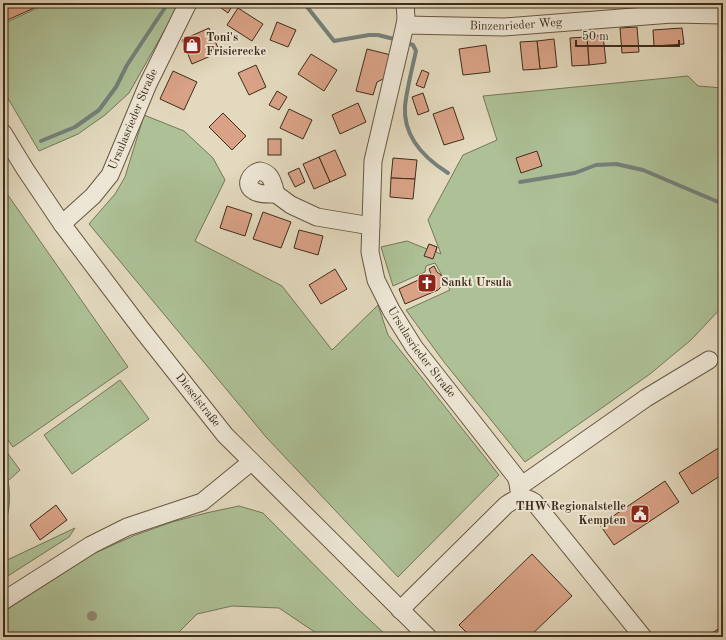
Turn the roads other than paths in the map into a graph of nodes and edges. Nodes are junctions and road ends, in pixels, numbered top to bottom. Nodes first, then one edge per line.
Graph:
1 (188, 3) edge
2 (405, 3) edge
3 (723, 15) edge
4 (403, 36) junction
5 (3, 133) edge
6 (276, 194) dead end
7 (62, 224) junction
8 (371, 226) junction
9 (709, 360) dead end
10 (251, 462) junction
11 (519, 493) junction
12 (3, 601) edge
13 (400, 610) junction
14 (428, 637) edge
15 (643, 637) edge

1 - 7 street, Ursulasrieder Straße
2 - 4 street, Ursulasrieder Straße
3 - 4 street, Binzenrieder Weg
4 - 8 street, Ursulasrieder Straße
5 - 7 street, Dieselstraße
6 - 8 street
7 - 10 street, Dieselstraße
8 - 11 street, Ursulasrieder Straße
9 - 11 street
10 - 12 street
10 - 13 street, Dieselstraße
11 - 13 street
11 - 15 street
13 - 14 street, Dieselstraße

